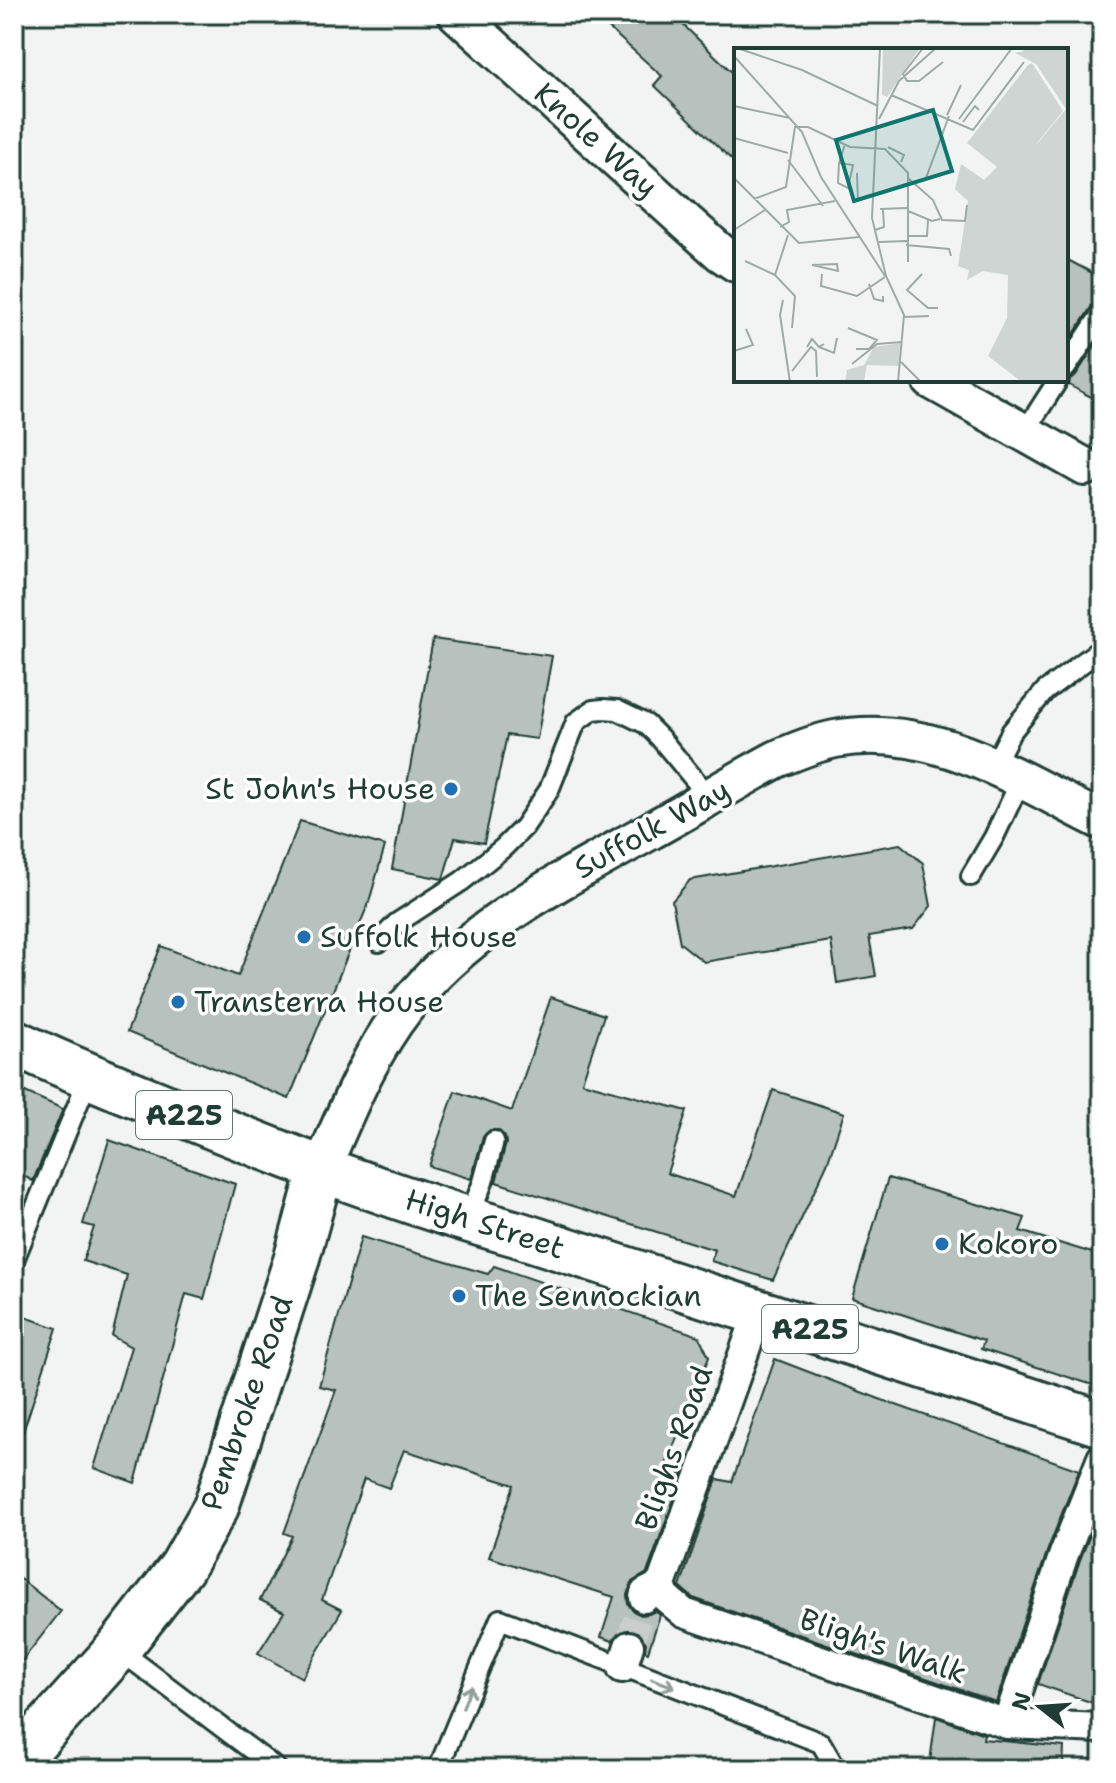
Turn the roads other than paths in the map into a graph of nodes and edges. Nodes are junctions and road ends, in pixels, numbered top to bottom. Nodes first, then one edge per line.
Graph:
1 (457, 14) edge
2 (734, 262) edge
3 (1102, 313) edge
4 (1068, 365) edge
5 (935, 382) edge
6 (1057, 382) edge
7 (1024, 433) junction
8 (1085, 467) dead end
9 (1102, 648) edge
10 (1007, 774) junction
11 (709, 797) junction
12 (1102, 821) edge
13 (971, 876) dead end
14 (379, 942) dead end
15 (14, 1042) edge
16 (89, 1077) junction
17 (494, 1141) dead end
18 (321, 1170) junction
19 (468, 1220) junction
20 (14, 1260) edge
21 (758, 1313) junction
22 (1102, 1424) edge
23 (1102, 1458) edge
24 (652, 1591) joint
25 (118, 1649) junction
26 (1007, 1724) junction
27 (1102, 1728) edge
28 (441, 1761) edge
29 (14, 1764) edge
30 (833, 1767) edge
31 (277, 1769) edge
32 (425, 1769) edge

1 - 2 street, Knole Way
3 - 4 lane
5 - 7 street
6 - 7 lane
7 - 8 street
9 - 10 lane
10 - 11 street, Suffolk Way
10 - 12 street, Suffolk Way
10 - 13 lane
11 - 14 lane
11 - 18 street, Suffolk Way
15 - 16 main road, High Street / A225
16 - 18 main road, High Street / A225
16 - 20 lane
17 - 19 lane
18 - 19 main road, High Street / A225
18 - 25 main road, Pembroke Road
19 - 21 main road, High Street / A225
21 - 22 main road, High Street / A225
21 - 24 street, Blighs Road
23 - 26 street
24 - 26 street, Bligh's Walk
25 - 29 main road, Pembroke Road
25 - 31 lane
26 - 27 street, Bligh's Walk
28 -> 30 lane
28 - 32 lane

